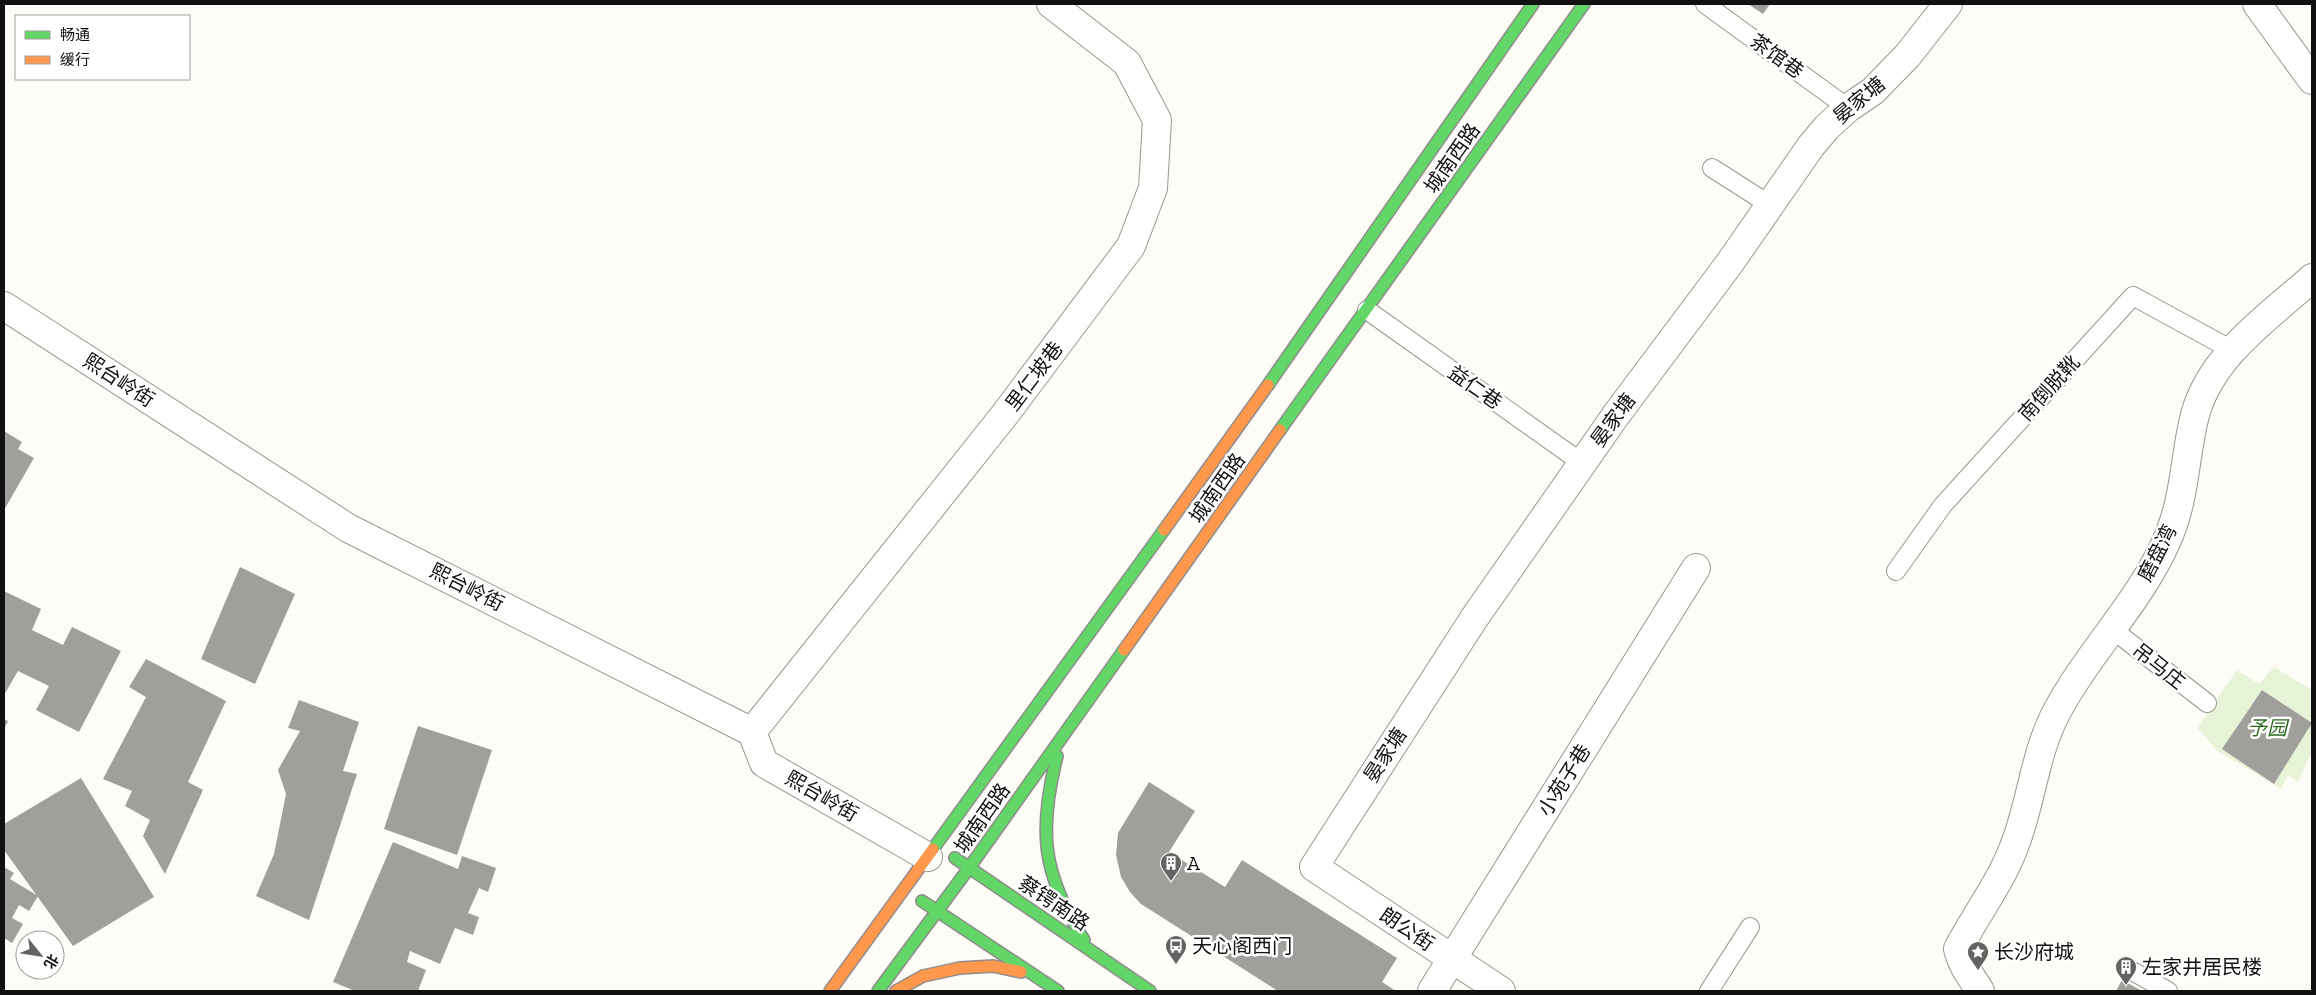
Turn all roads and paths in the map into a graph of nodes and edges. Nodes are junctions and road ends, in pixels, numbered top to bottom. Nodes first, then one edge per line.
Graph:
1 (1051, 4) edge
2 (1533, 4) edge
3 (1584, 4) edge
4 (1705, 4) edge
5 (1948, 4) edge
6 (2258, 4) edge
7 (2312, 80) edge
8 (1848, 108) junction
9 (1712, 168) dead end
10 (1770, 205) junction
11 (2312, 278) edge
12 (4, 306) edge
13 (1367, 310) junction
14 (2232, 350) junction
15 (1582, 463) junction
16 (1696, 568) dead end
17 (1896, 570) dead end
18 (2112, 629) junction
19 (2207, 703) dead end
20 (752, 732) junction
21 (1062, 738) junction
22 (932, 851) junction
23 (1314, 867) joint
24 (969, 868) junction
25 (905, 888) junction
26 (937, 910) junction
27 (1750, 928) dead end
28 (1092, 951) junction
29 (1452, 959) junction
30 (2134, 972) dead end
31 (1032, 974) junction
32 (830, 991) edge
33 (878, 991) edge
34 (896, 991) edge
35 (1058, 991) edge
36 (1150, 991) edge
37 (1432, 991) edge
38 (1500, 991) edge
39 (1709, 991) edge
40 (1980, 991) edge
41 (2168, 991) edge

1 - 20 street, 里仁坡巷
2 - 22 main road, 城南西路
3 - 13 main road, 城南西路
4 - 8 lane, 茶馆巷
5 - 8 street, 晏家塘
6 - 7 street
8 - 10 street, 晏家塘
9 - 10 lane
10 - 15 street, 晏家塘
11 - 14 street, 磨盘湾
12 - 20 street, 熙台岭街
13 - 15 lane, 益仁巷
13 - 21 main road, 城南西路
14 - 17 lane, 南倒脱靴
14 - 18 street, 磨盘湾
15 - 23 street, 晏家塘
16 - 29 street, 小苑子巷
18 - 19 lane, 吊马庄
18 - 40 street, 磨盘湾
20 - 22 street, 熙台岭街
21 - 24 main road, 城南西路
21 - 28 main road
22 - 24 main road, 蔡锷南路
22 - 25 main road, 城南西路
23 - 29 street, 朗公街
24 - 26 main road, 城南西路
24 - 28 main road, 蔡锷南路
25 - 26 main road
25 - 32 main road, 城南西路
26 - 31 main road
26 - 33 main road, 城南西路
27 - 39 lane
28 - 36 main road, 蔡锷南路
29 - 37 street, 小苑子巷
29 - 38 street, 朗公街
30 - 41 lane
31 - 34 main road
31 - 35 main road

